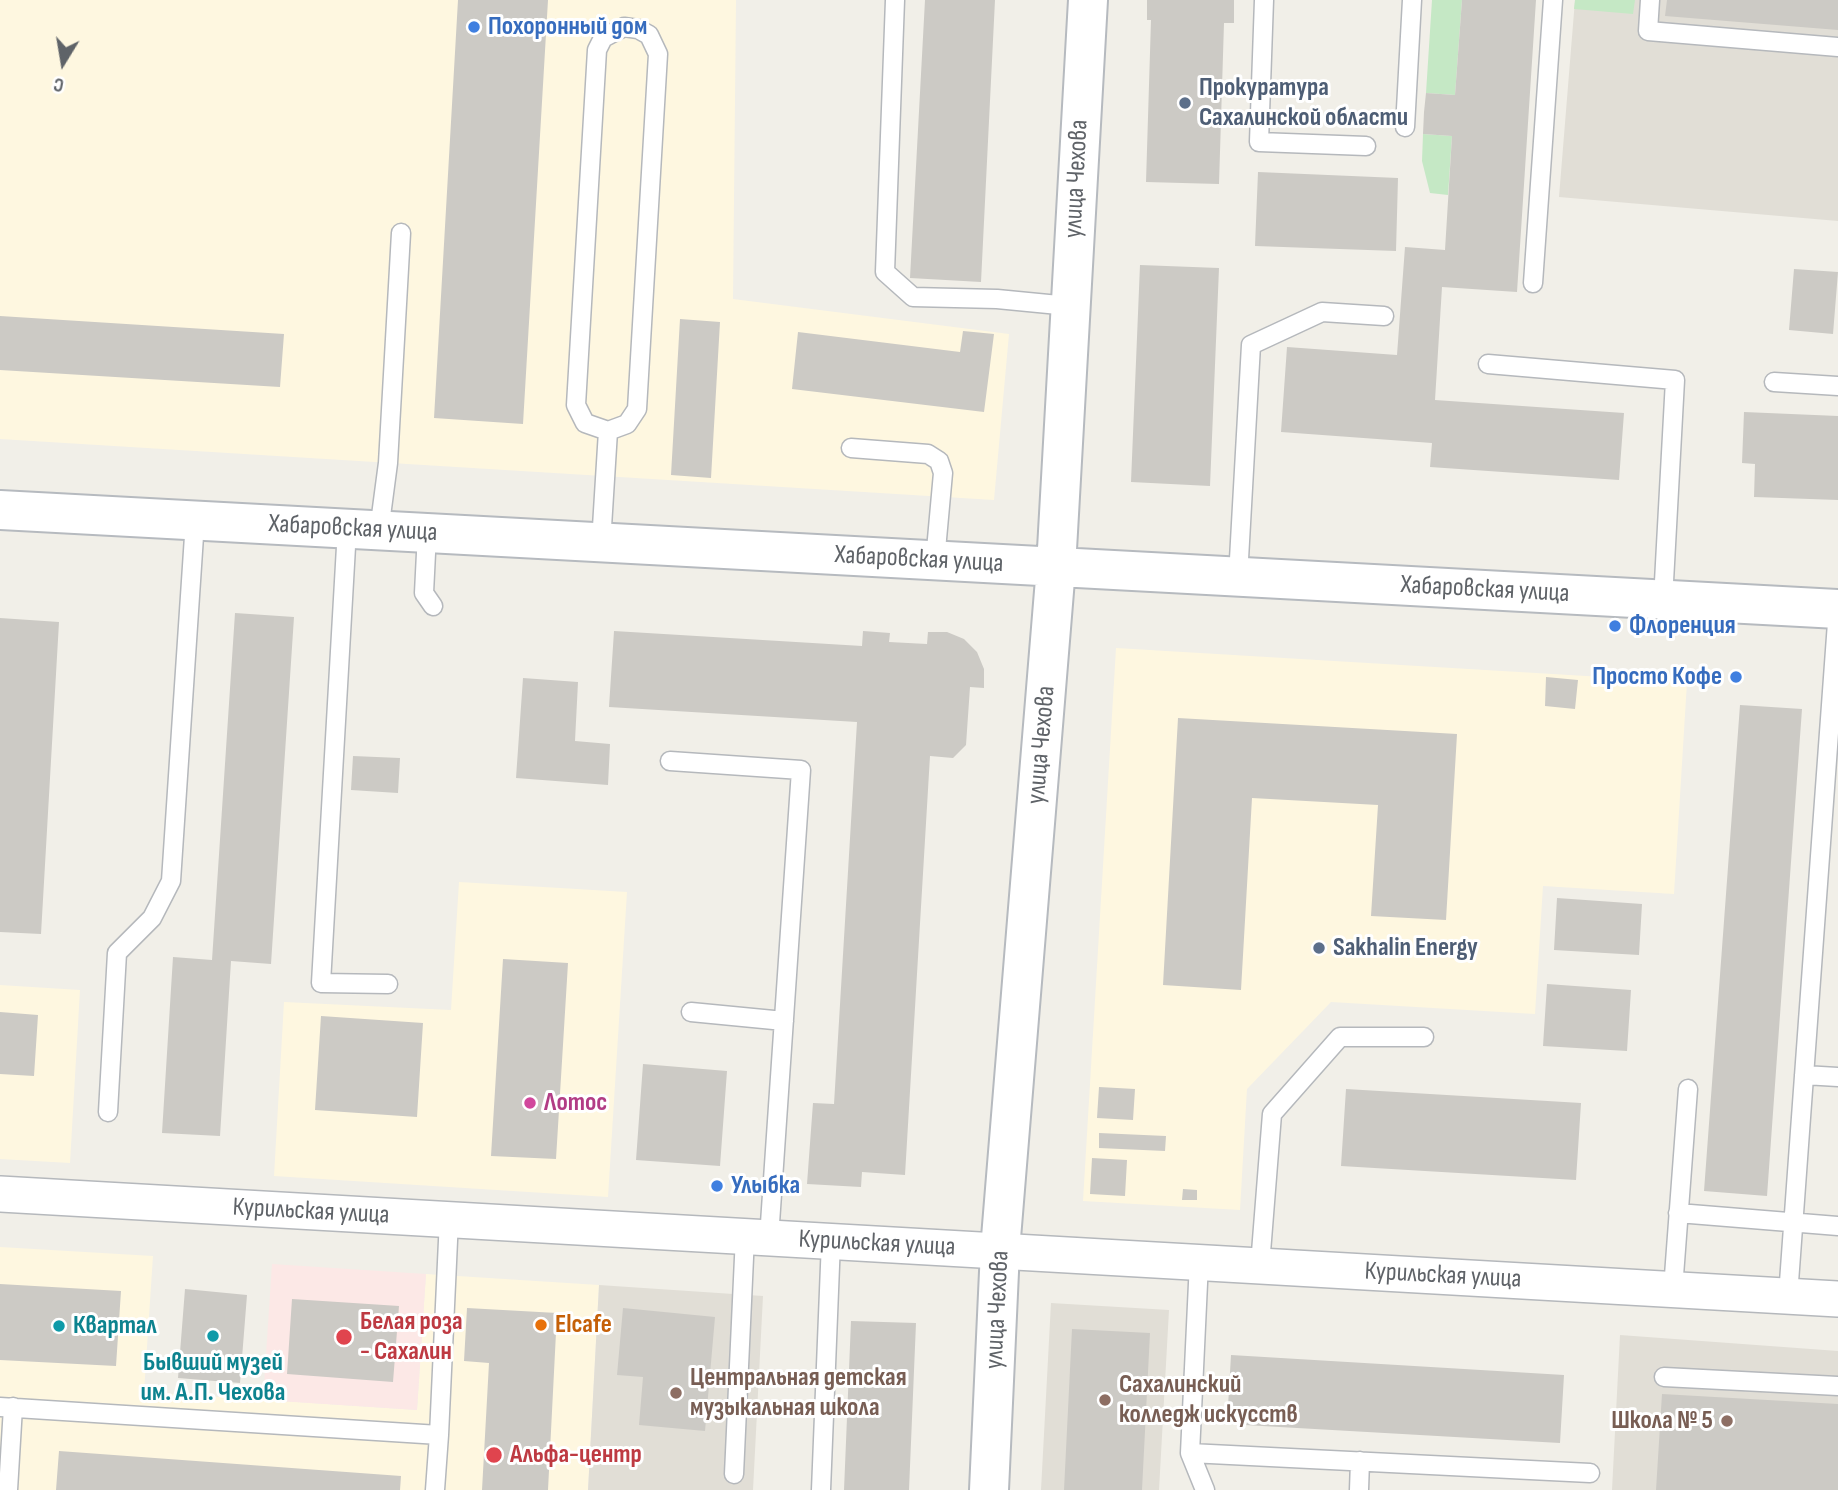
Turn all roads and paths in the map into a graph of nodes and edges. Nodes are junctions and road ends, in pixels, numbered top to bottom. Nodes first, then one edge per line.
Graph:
1 (895, 0) edge
2 (1088, 0) edge
3 (1264, 0) edge
4 (1412, 0) edge
5 (1553, 0) edge
6 (1650, 0) edge
7 (1838, 47) edge
8 (1405, 127) dead end
9 (1366, 146) dead end
10 (401, 233) dead end
11 (1533, 283) dead end
12 (1069, 306) junction
13 (1384, 316) dead end
14 (1488, 365) dead end
15 (1774, 382) dead end
16 (1838, 386) edge
17 (608, 431) junction
18 (851, 448) dead end
19 (0, 510) edge
20 (195, 521) junction
21 (363, 530) junction
22 (426, 534) junction
23 (601, 543) junction
24 (935, 561) junction
25 (1056, 567) junction
26 (1238, 577) junction
27 (1663, 600) junction
28 (433, 606) dead end
29 (1838, 609) edge
30 (670, 761) dead end
31 (1820, 857) junction
32 (1838, 858) edge
33 (388, 984) dead end
34 (691, 1012) dead end
35 (784, 1021) junction
36 (1424, 1037) dead end
37 (1804, 1075) junction
38 (1838, 1077) edge
39 (1688, 1089) dead end
40 (108, 1112) dead end
41 (0, 1194) edge
42 (1678, 1213) junction
43 (449, 1220) junction
44 (1793, 1223) junction
45 (1838, 1226) edge
46 (757, 1237) junction
47 (831, 1241) junction
48 (1000, 1250) junction
49 (1199, 1262) junction
50 (1260, 1265) junction
51 (1673, 1289) junction
52 (1788, 1296) junction
53 (1838, 1299) edge
54 (1664, 1377) dead end
55 (1838, 1386) edge
56 (6, 1407) edge
57 (439, 1435) junction
58 (1190, 1453) junction
59 (1360, 1461) junction
60 (1590, 1473) dead end
61 (734, 1474) dead end
62 (8, 1490) edge
63 (435, 1490) edge
64 (821, 1490) edge
65 (989, 1490) edge
66 (1205, 1490) edge
67 (1359, 1490) edge

1 - 12 lane
2 - 12 street, улица Чехова
3 - 9 lane
4 - 8 lane
5 - 11 lane
6 - 7 lane
10 - 21 lane
12 - 25 street, улица Чехова
13 - 26 lane
14 - 27 lane
15 - 16 lane
17 - 17 lane
17 - 23 lane
18 - 24 lane
19 - 20 street, Хабаровская улица
20 - 21 street, Хабаровская улица
20 - 40 lane
21 - 22 street, Хабаровская улица
21 - 33 lane
22 - 23 street, Хабаровская улица
22 - 28 lane
23 - 24 street, Хабаровская улица
24 - 25 street, Хабаровская улица
25 - 26 street, Хабаровская улица
25 - 48 street, улица Чехова
26 - 27 street, Хабаровская улица
27 - 29 street, Хабаровская улица
29 - 31 lane
30 - 35 lane
31 - 32 lane
31 - 37 lane
34 - 35 lane
35 - 46 lane
36 - 50 lane
37 - 38 lane
37 - 44 lane
39 - 42 lane
41 - 43 street, Курильская улица
42 - 44 lane
42 - 51 lane
43 - 46 street, Курильская улица
43 - 57 lane
44 - 45 lane
44 - 52 lane
46 - 47 street, Курильская улица
46 - 61 lane
47 - 48 street, Курильская улица
47 - 64 lane
48 - 49 street, Курильская улица
48 - 65 street, улица Чехова
49 - 50 street, Курильская улица
49 - 58 lane
50 - 51 street, Курильская улица
51 - 52 street, Курильская улица
52 - 53 street, Курильская улица
54 - 55 lane
56 - 57 lane
56 - 62 lane
57 - 63 lane
58 - 59 lane
58 - 66 lane
59 - 60 lane
59 - 67 lane

